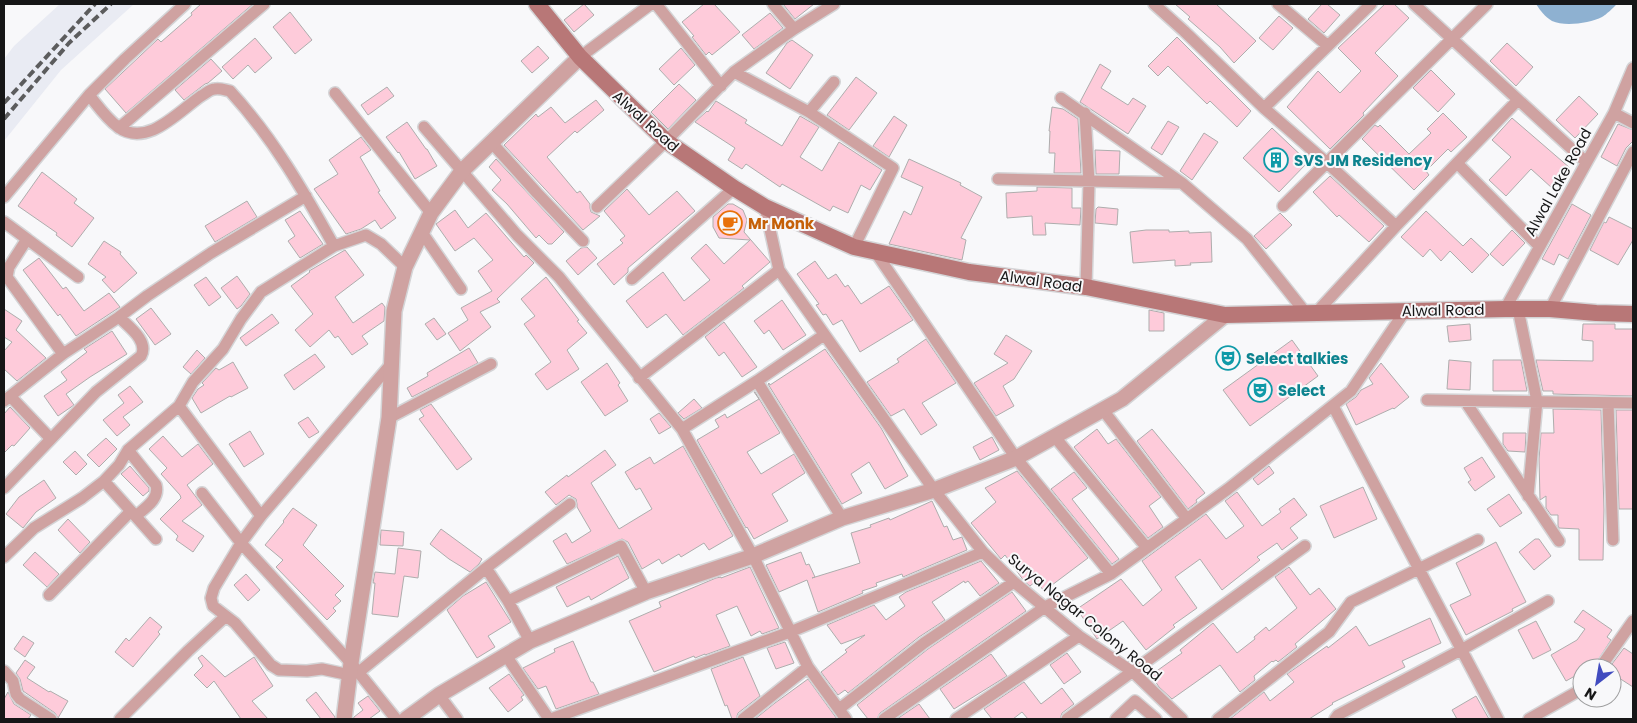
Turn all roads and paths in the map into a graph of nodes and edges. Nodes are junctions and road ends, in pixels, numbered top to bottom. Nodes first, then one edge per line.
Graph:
1 (185, 4) edge
2 (264, 4) edge
3 (537, 4) edge
4 (651, 4) edge
5 (656, 4) edge
6 (773, 4) edge
7 (834, 4) edge
8 (1154, 4) edge
9 (1278, 4) edge
10 (1371, 4) edge
11 (1414, 4) edge
12 (1487, 4) edge
13 (794, 29) junction
14 (1452, 38) junction
15 (1328, 46) junction
16 (580, 57) junction
17 (1633, 68) edge
18 (734, 72) junction
19 (834, 82) dead end
20 (720, 86) junction
21 (334, 93) dead end
22 (89, 95) junction
23 (1061, 98) dead end
24 (1518, 100) junction
25 (1264, 108) junction
26 (808, 112) junction
27 (1085, 113) junction
28 (1614, 113) junction
29 (1633, 122) edge
30 (424, 127) dead end
31 (119, 128) junction
32 (666, 141) junction
33 (492, 143) junction
34 (1633, 152) edge
35 (1326, 162) junction
36 (1457, 162) junction
37 (1586, 162) junction
38 (462, 171) junction
39 (998, 179) dead end
40 (1090, 182) junction
41 (1182, 183) junction
42 (734, 188) junction
43 (306, 196) junction
44 (4, 197) edge
45 (1283, 206) dead end
46 (597, 207) dead end
47 (765, 207) junction
48 (431, 213) junction
49 (4, 222) edge
50 (1396, 226) junction
51 (421, 232) junction
52 (27, 239) junction
53 (583, 241) dead end
54 (334, 246) junction
55 (1539, 246) junction
56 (854, 247) junction
57 (876, 253) junction
58 (405, 267) junction
59 (779, 270) junction
60 (78, 277) dead end
61 (632, 279) dead end
62 (1086, 287) junction
63 (461, 289) dead end
64 (1512, 309) junction
65 (1550, 309) junction
66 (1405, 311) junction
67 (1310, 312) junction
68 (1633, 314) edge
69 (1225, 315) junction
70 (119, 317) junction
71 (824, 335) junction
72 (63, 354) junction
73 (392, 362) junction
74 (490, 364) dead end
75 (639, 378) junction
76 (757, 381) junction
77 (7, 399) edge
78 (1427, 400) dead end
79 (1465, 401) junction
80 (1537, 401) junction
81 (1608, 403) junction
82 (1633, 403) edge
83 (179, 406) junction
84 (1333, 406) junction
85 (1103, 410) junction
86 (388, 418) junction
87 (682, 429) junction
88 (1054, 436) junction
89 (50, 438) junction
90 (128, 450) junction
91 (1016, 458) junction
92 (104, 481) junction
93 (4, 488) edge
94 (934, 490) junction
95 (202, 493) dead end
96 (1528, 496) junction
97 (570, 504) dead end
98 (134, 514) junction
99 (261, 516) junction
100 (842, 518) junction
101 (1187, 519) junction
102 (156, 539) dead end
103 (1478, 540) dead end
104 (1613, 540) dead end
105 (1559, 541) dead end
106 (241, 544) junction
107 (1305, 546) dead end
108 (1147, 548) junction
109 (983, 552) junction
110 (753, 556) junction
111 (4, 557) edge
112 (486, 568) junction
113 (1419, 569) junction
114 (1111, 574) junction
115 (1014, 582) junction
116 (646, 592) junction
117 (49, 596) dead end
118 (508, 601) junction
119 (1548, 601) dead end
120 (1045, 607) junction
121 (226, 616) junction
122 (1633, 621) edge
123 (790, 632) junction
124 (1079, 636) junction
125 (530, 641) junction
126 (1461, 650) junction
127 (505, 654) junction
128 (1607, 658) edge
129 (808, 668) junction
130 (353, 670) junction
131 (4, 671) edge
132 (1132, 672) junction
133 (1155, 694) junction
134 (439, 695) junction
135 (1572, 695) edge
136 (1144, 708) junction
137 (839, 709) junction
138 (51, 719) edge
139 (120, 719) edge
140 (344, 719) edge
141 (396, 719) edge
142 (406, 719) edge
143 (457, 719) edge
144 (550, 719) edge
145 (743, 719) edge
146 (846, 719) edge
147 (884, 719) edge
148 (956, 719) edge
149 (1068, 719) edge
150 (1116, 719) edge
151 (1156, 719) edge
152 (1182, 719) edge
153 (1218, 719) edge
154 (1335, 719) edge
155 (1498, 719) edge
156 (1529, 719) edge

1 - 22 street
2 - 31 street
3 - 16 main road, Alwal Road
4 - 16 street
5 - 20 street
6 - 13 street
7 - 13 street
8 - 25 street
9 - 15 street
10 - 15 street
11 - 14 street
12 - 14 street
13 - 18 street
14 - 24 street
14 - 35 street
15 - 25 street
16 - 32 main road, Alwal Road
16 - 33 street
17 - 28 street, Alwal Lake Road
18 - 20 street
18 - 26 street
19 - 26 street
20 - 32 street
21 - 48 street
22 - 31 street
22 - 44 street
23 - 27 street
24 - 36 street
24 - 37 street
25 - 35 street
26 - 56 street
27 - 40 street
27 - 41 street
28 - 29 street
28 - 37 street, Alwal Lake Road
30 - 38 street
31 - 43 street
32 - 42 main road, Alwal Road
32 - 46 street
33 - 38 street
33 - 53 street
34 - 65 street
35 - 45 street
35 - 50 street
36 - 50 street
36 - 55 street
37 - 55 street, Alwal Lake Road
38 - 48 street
38 - 75 street
39 - 40 street
40 - 41 street
40 - 62 street
41 - 67 street
42 - 47 main road, Alwal Road
42 - 61 street
43 - 54 street
43 - 70 street
47 - 56 main road, Alwal Road
47 - 59 street
48 - 51 street
49 - 52 street
50 - 67 street
51 - 58 street
51 - 63 street
52 - 60 street
52 - 72 street
54 - 58 street
54 - 83 street
55 - 64 street, Alwal Lake Road
56 - 57 main road, Alwal Road
57 - 62 main road, Alwal Road
57 - 91 street
58 - 73 street
59 - 71 street, Surya Nagar Colony Road
59 - 75 street
62 - 69 main road, Alwal Road
64 - 65 main road, Alwal Road
64 - 66 main road, Alwal Road
64 - 80 street
65 - 68 main road, Alwal Road
66 - 67 main road, Alwal Road
66 - 84 street
67 - 69 main road, Alwal Road
69 - 85 street
70 - 72 street
70 - 89 street
71 - 76 street
71 - 94 street, Surya Nagar Colony Road
72 - 77 street
73 - 86 street
73 - 99 street
74 - 86 street
75 - 87 street
76 - 87 street
76 - 100 street
77 - 89 street
78 - 79 street
79 - 80 street
79 - 96 street
80 - 81 street
80 - 96 street
81 - 82 street
81 - 104 street
83 - 90 street
83 - 99 street
84 - 101 street
84 - 113 street
85 - 88 street
85 - 101 street
86 - 130 street
87 - 110 street
88 - 91 street
88 - 108 street
89 - 93 street
90 - 92 street
90 - 98 street
91 - 94 street
91 - 114 street
92 - 98 street
92 - 111 street
94 - 100 street
94 - 109 street, Surya Nagar Colony Road
95 - 106 street
96 - 105 street
97 - 112 street
98 - 102 street
98 - 117 street
99 - 106 street
100 - 110 street
101 - 108 street
103 - 113 street
106 - 121 street
106 - 130 street
107 - 132 street
108 - 114 street
109 - 115 street, Surya Nagar Colony Road
109 - 123 street
110 - 116 street
110 - 123 street
112 - 118 street
112 - 130 street
113 - 126 street
113 - 153 street
114 - 120 street
115 - 120 street, Surya Nagar Colony Road
115 - 137 street
116 - 118 street
116 - 125 street
118 - 125 street
119 - 126 street
120 - 124 street, Surya Nagar Colony Road
120 - 147 street
121 - 130 street
121 - 139 street
122 - 128 street
123 - 129 street
123 - 144 street
124 - 132 street, Surya Nagar Colony Road
124 - 148 street
125 - 127 street
126 - 154 street
126 - 155 street
127 - 134 street
127 - 144 street
129 - 137 street
129 - 145 street
130 - 140 street
130 - 141 street
131 - 138 street
132 - 133 street, Surya Nagar Colony Road
132 - 149 street
133 - 136 street
133 - 152 street, Surya Nagar Colony Road
134 - 142 street
134 - 143 street
135 - 156 street
136 - 150 street
136 - 151 street
137 - 146 street

